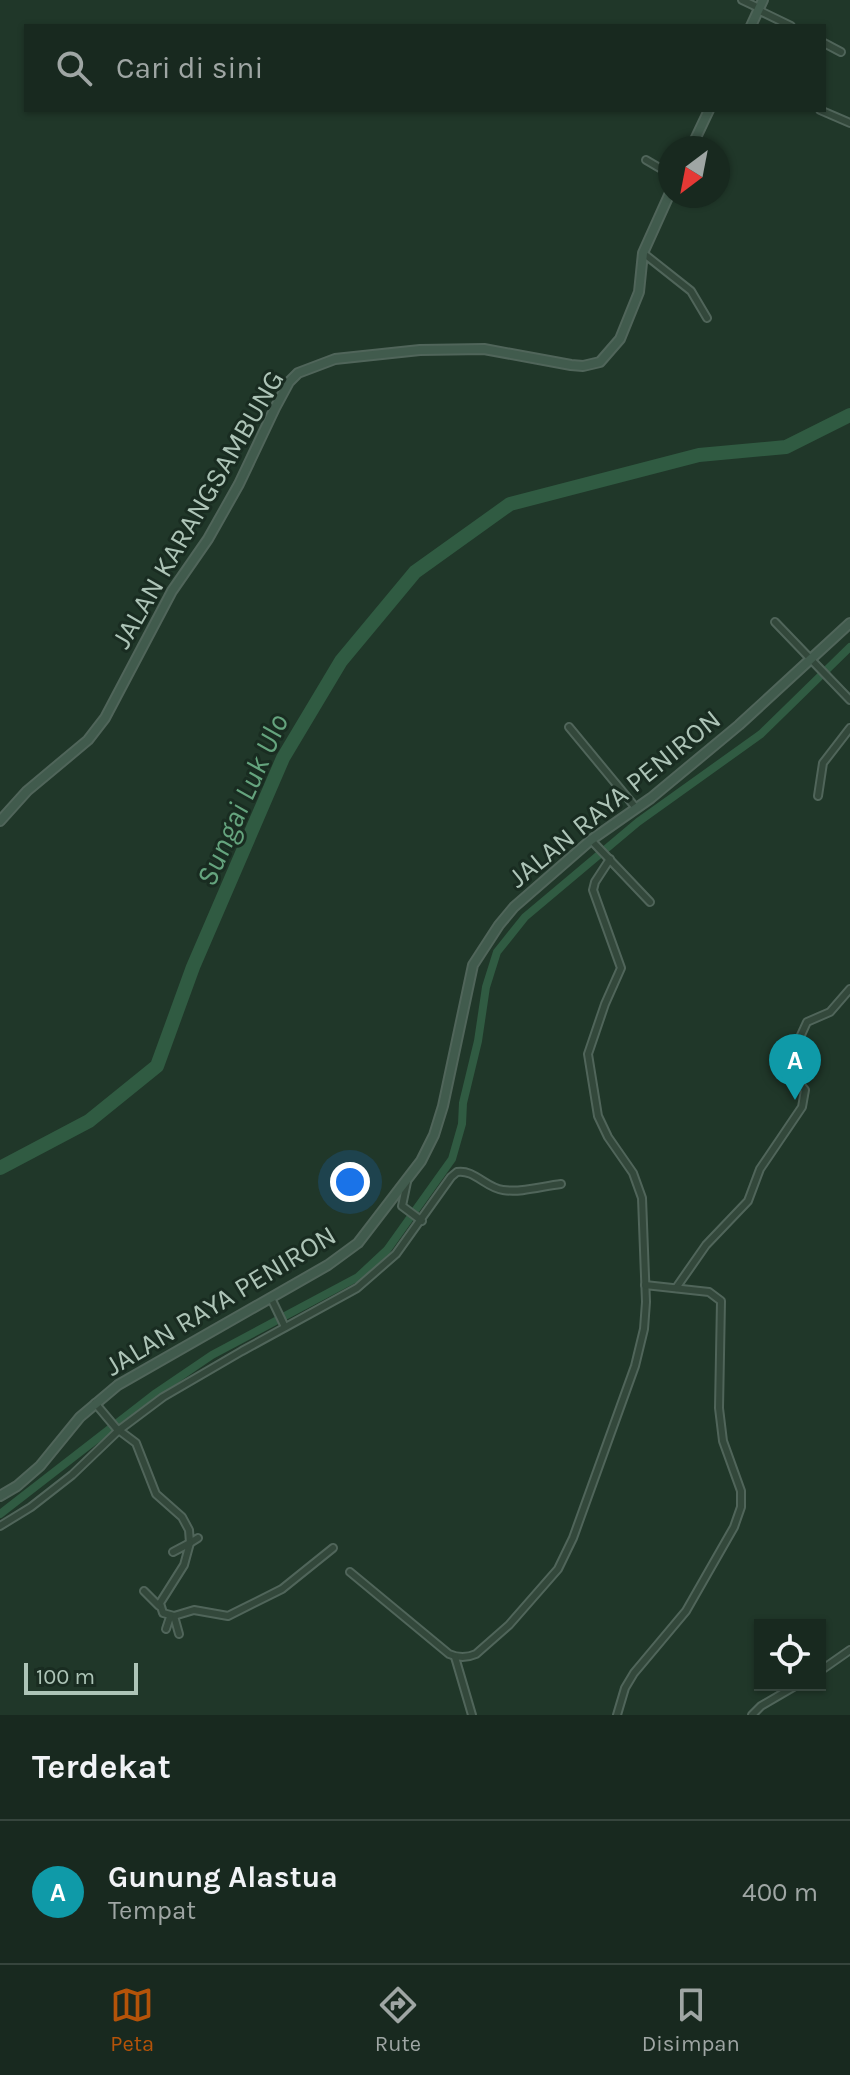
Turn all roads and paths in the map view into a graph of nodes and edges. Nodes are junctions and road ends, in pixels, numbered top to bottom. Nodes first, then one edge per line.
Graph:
1 (743, 0) edge
2 (759, 6) edge
3 (788, 24) edge
4 (826, 44) edge
5 (841, 52) dead end
6 (708, 112) edge
7 (825, 112) edge
8 (850, 123) edge
9 (697, 136) edge
10 (646, 160) dead end
11 (658, 167) edge
12 (663, 208) edge
13 (643, 253) junction
14 (707, 318) dead end
15 (775, 622) dead end
16 (850, 623) edge
17 (811, 661) junction
18 (850, 700) edge
19 (569, 727) dead end
20 (850, 728) edge
21 (818, 796) dead end
22 (636, 808) junction
23 (0, 821) edge
24 (591, 840) junction
25 (609, 857) junction
26 (650, 902) dead end
27 (850, 989) edge
28 (407, 1182) junction
29 (561, 1184) dead end
30 (420, 1219) junction
31 (645, 1285) junction
32 (676, 1288) junction
33 (271, 1298) junction
34 (284, 1325) junction
35 (95, 1403) junction
36 (117, 1429) junction
37 (0, 1496) edge
38 (0, 1526) edge
39 (198, 1538) dead end
40 (190, 1543) junction
41 (333, 1548) dead end
42 (173, 1552) dead end
43 (350, 1572) dead end
44 (144, 1591) dead end
45 (159, 1606) junction
46 (172, 1617) junction
47 (166, 1629) dead end
48 (179, 1634) dead end
49 (850, 1650) edge
50 (455, 1657) junction
51 (826, 1667) edge
52 (787, 1691) edge
53 (472, 1715) edge
54 (617, 1715) edge
55 (752, 1715) edge

1 - 2 street
2 - 3 street
4 - 5 street
6 - 9 main road
7 - 8 street
10 - 11 street
12 - 13 main road, JALAN KARANGSAMBUNG
13 - 14 street
13 - 23 main road, JALAN KARANGSAMBUNG
15 - 17 street
16 - 17 main road, JALAN RAYA PENIRON
17 - 18 street
17 - 22 main road, JALAN RAYA PENIRON
19 - 22 street
20 - 21 street
22 - 24 main road, JALAN RAYA PENIRON
24 - 25 street
24 - 28 main road, JALAN RAYA PENIRON
25 - 26 street
25 - 31 street
27 - 32 street
28 - 30 street
28 - 33 main road, JALAN RAYA PENIRON
29 - 30 street
30 - 34 street
31 - 32 street
31 - 50 street
32 - 54 street
33 - 34 street
33 - 35 main road, JALAN RAYA PENIRON
34 - 36 street
35 - 36 street
35 - 37 main road, JALAN RAYA PENIRON
36 - 38 street
36 - 40 street
39 - 40 street
40 - 42 street
40 - 45 street
41 - 46 street
43 - 50 street
44 - 45 street
45 - 46 street
46 - 47 street
46 - 48 street
49 - 51 street
50 - 53 street
52 - 55 street

